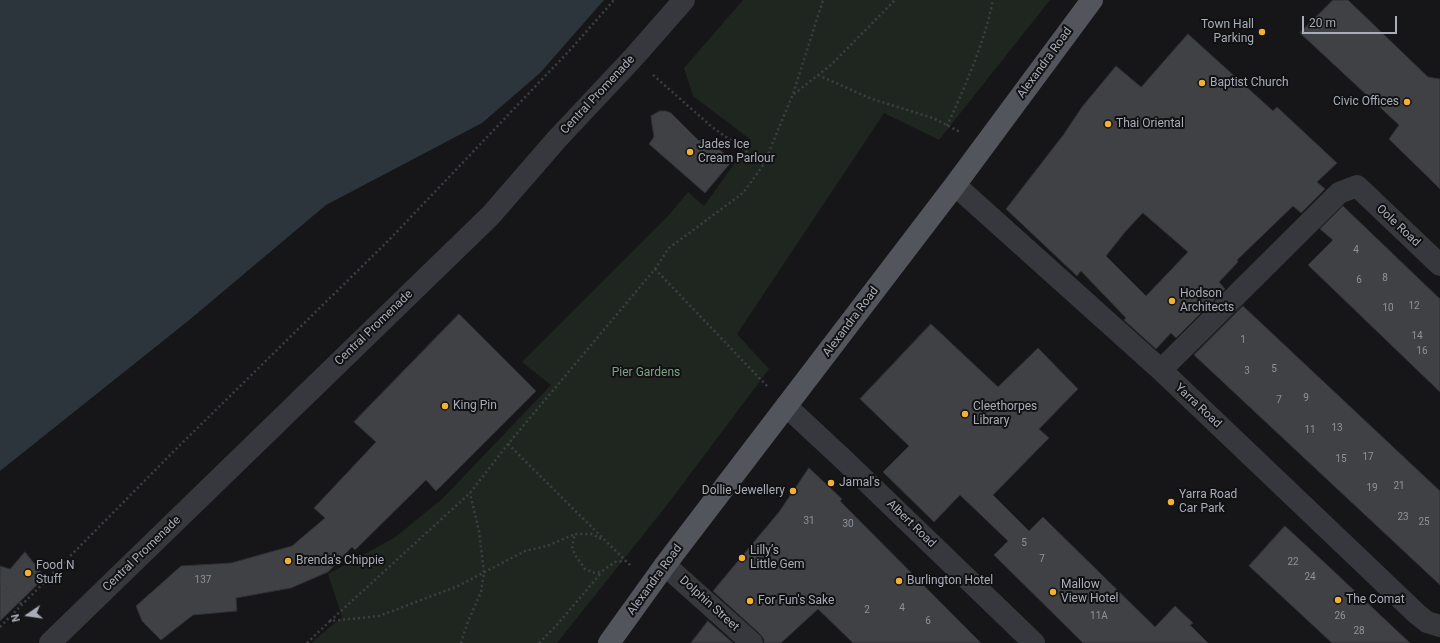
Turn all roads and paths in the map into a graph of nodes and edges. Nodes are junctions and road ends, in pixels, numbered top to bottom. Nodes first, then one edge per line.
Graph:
1 (614, 0) edge
2 (684, 0) edge
3 (823, 0) edge
4 (894, 0) edge
5 (993, 0) edge
6 (1092, 0) edge
7 (633, 58) junction
8 (818, 75) junction
9 (793, 94) junction
10 (947, 126) junction
11 (985, 144) junction
12 (764, 164) junction
13 (955, 185) junction
14 (1440, 265) edge
15 (655, 269) junction
16 (1161, 370) junction
17 (786, 406) junction
18 (508, 444) junction
19 (470, 493) junction
20 (575, 534) junction
21 (609, 546) junction
22 (625, 561) junction
23 (665, 564) junction
24 (601, 572) junction
25 (484, 573) junction
26 (0, 580) edge
27 (651, 583) junction
28 (22, 605) junction
29 (330, 621) junction
30 (1440, 626) edge
31 (0, 627) edge
32 (50, 643) edge
33 (306, 643) edge
34 (461, 643) edge
35 (539, 643) edge
36 (609, 643) edge
37 (752, 643) edge
38 (1034, 643) edge

1 - 28 path
2 - 7 street, Central Promenade
3 - 9 path
4 - 8 path
5 - 10 path
6 - 11 main road, Alexandra Road
7 - 12 path
7 - 32 street, Central Promenade
8 - 9 path
8 - 10 path
9 - 12 path
10 - 11 path
11 - 13 main road, Alexandra Road
12 - 15 path
13 - 16 street, Yarra Road
13 - 17 main road, Alexandra Road
14 - 16 street, Oole Road
15 - 17 path
15 - 18 path
16 - 30 street, Yarra Road
17 - 23 main road, Alexandra Road
17 - 38 street, Albert Road
18 - 19 path
18 - 21 path
19 - 25 path
19 - 29 path
20 - 21 path
20 - 24 path
20 - 25 path
21 - 22 path
22 - 24 path
22 - 27 path
23 - 27 main road, Alexandra Road
23 - 37 street, Dolphin Street
24 - 35 path
25 - 29 path
25 - 34 path
26 - 28 path
27 - 36 main road, Alexandra Road
28 - 31 path
29 - 33 path

